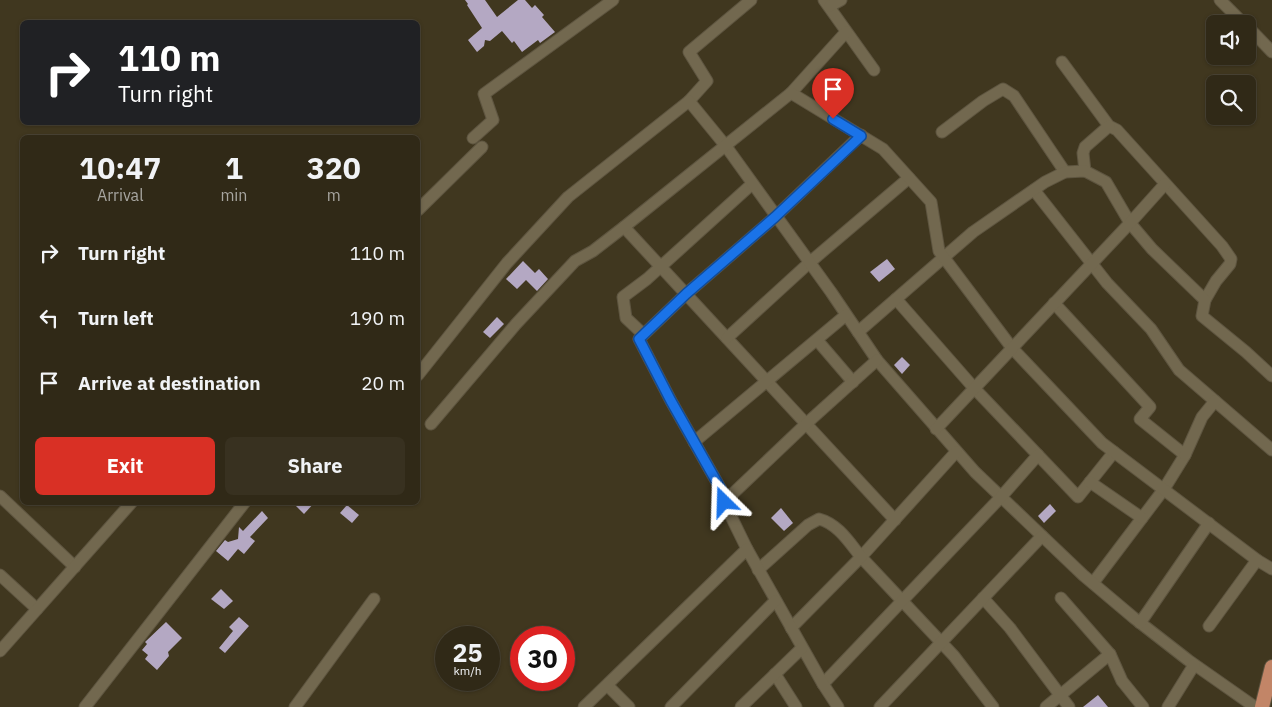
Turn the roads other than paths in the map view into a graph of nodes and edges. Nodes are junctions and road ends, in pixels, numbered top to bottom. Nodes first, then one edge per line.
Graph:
1 (613, 0) edge
2 (751, 0) edge
3 (841, 0) edge
4 (1220, 0) edge
5 (827, 3) edge
6 (1235, 15) edge
7 (846, 32) junction
8 (1256, 35) edge
9 (1272, 52) edge
10 (1062, 62) dead end
11 (874, 70) dead end
12 (791, 93) junction
13 (689, 101) junction
14 (1109, 126) junction
15 (942, 132) dead end
16 (861, 136) junction
17 (473, 138) dead end
18 (725, 146) junction
19 (482, 148) dead end
20 (1085, 171) junction
21 (1065, 172) junction
22 (909, 178) junction
23 (752, 184) junction
24 (1164, 184) junction
25 (1034, 190) junction
26 (420, 208) edge
27 (775, 217) junction
28 (1130, 223) junction
29 (624, 227) junction
30 (944, 257) junction
31 (809, 263) junction
32 (1092, 264) junction
33 (661, 266) junction
34 (686, 294) junction
35 (896, 299) junction
36 (1205, 300) junction
37 (1054, 303) junction
38 (846, 315) junction
39 (858, 332) junction
40 (643, 334) junction
41 (727, 338) junction
42 (817, 340) junction
43 (1012, 348) junction
44 (877, 360) junction
45 (420, 372) edge
46 (1272, 376) edge
47 (768, 381) junction
48 (853, 382) junction
49 (974, 388) junction
50 (1215, 401) junction
51 (807, 423) junction
52 (430, 424) dead end
53 (936, 429) junction
54 (694, 442) junction
55 (1272, 450) edge
56 (956, 452) junction
57 (1114, 452) junction
58 (1038, 455) junction
59 (1185, 455) junction
60 (1090, 482) junction
61 (1164, 490) junction
62 (0, 496) edge
63 (1001, 497) junction
64 (724, 502) junction
65 (129, 505) edge
66 (243, 505) edge
67 (1142, 518) junction
68 (895, 520) junction
69 (1209, 524) junction
70 (1042, 536) junction
71 (747, 550) junction
72 (860, 557) junction
73 (1257, 560) junction
74 (75, 567) junction
75 (1272, 569) edge
76 (758, 570) junction
77 (0, 575) edge
78 (1093, 583) junction
79 (983, 598) junction
80 (1061, 598) dead end
81 (374, 599) dead end
82 (775, 601) junction
83 (902, 601) junction
84 (37, 609) junction
85 (1140, 623) junction
86 (1209, 626) dead end
87 (791, 628) junction
88 (941, 642) junction
89 (802, 648) junction
90 (0, 651) edge
91 (1110, 654) junction
92 (1194, 665) junction
93 (1272, 668) edge
94 (775, 674) junction
95 (822, 684) junction
96 (608, 686) junction
97 (1060, 695) junction
98 (1263, 705) edge
99 (85, 707) edge
100 (295, 707) edge
101 (584, 707) edge
102 (629, 707) edge
103 (671, 707) edge
104 (741, 707) edge
105 (796, 707) edge
106 (838, 707) edge
107 (880, 707) edge
108 (993, 707) edge
109 (1046, 707) edge
110 (1069, 707) edge
111 (1144, 707) edge
112 (1168, 707) edge

1 - 17 street
2 - 13 street
3 - 5 street
4 - 6 street
5 - 7 street
7 - 11 street
7 - 12 street
8 - 9 street
10 - 14 street
12 - 16 street
12 - 18 street
13 - 18 street
13 - 45 street
14 - 20 street
14 - 24 street
15 - 21 street
16 - 22 street
16 - 27 street
18 - 23 street
18 - 29 street
19 - 26 street
20 - 21 street
20 - 28 street
21 - 25 street
22 - 30 street
22 - 31 street
23 - 27 street
23 - 33 street
24 - 28 street
24 - 36 street
25 - 30 street
25 - 32 street
27 - 31 street
27 - 34 street
28 - 32 street
28 - 36 street
29 - 33 street
29 - 52 street
30 - 35 street
30 - 43 street
31 - 38 street
31 - 41 street
32 - 37 street
32 - 50 street
33 - 34 street
33 - 40 street
34 - 40 street
34 - 41 street
35 - 39 street
35 - 49 street
36 - 46 street
37 - 43 street
37 - 59 street
38 - 39 street
38 - 42 street
39 - 44 street
40 - 54 street
41 - 47 street
42 - 47 street
42 - 48 street
43 - 49 street
43 - 57 street
44 - 48 street
44 - 53 street
47 - 51 street
47 - 54 street
48 - 51 street
49 - 53 street
49 - 58 street
50 - 55 street
50 - 59 street
51 - 64 street
51 - 68 street
53 - 56 street
54 - 64 street
56 - 63 street
56 - 68 street
57 - 60 street
57 - 61 street
58 - 60 street
58 - 63 street
59 - 61 street
60 - 67 street
61 - 67 street
61 - 69 street
62 - 74 street
63 - 70 street
63 - 83 street
64 - 71 street
65 - 74 street
66 - 99 street
67 - 78 street
68 - 72 street
69 - 73 street
69 - 85 street
70 - 78 street
70 - 79 street
71 - 76 street
71 - 96 street
72 - 76 street
72 - 83 street
72 - 87 street
73 - 75 street
73 - 86 street
74 - 84 street
76 - 82 street
77 - 84 street
78 - 85 street
79 - 88 street
79 - 97 street
80 - 91 street
81 - 100 street
82 - 87 street
82 - 103 street
83 - 88 street
83 - 95 street
84 - 90 street
85 - 92 street
87 - 89 street
88 - 107 street
88 - 108 street
89 - 94 street
89 - 95 street
91 - 97 street
91 - 111 street
92 - 98 street
92 - 112 street
93 - 98 main road
94 - 104 street
94 - 105 street
95 - 106 street
96 - 101 street
96 - 102 street
97 - 109 street
97 - 110 street

